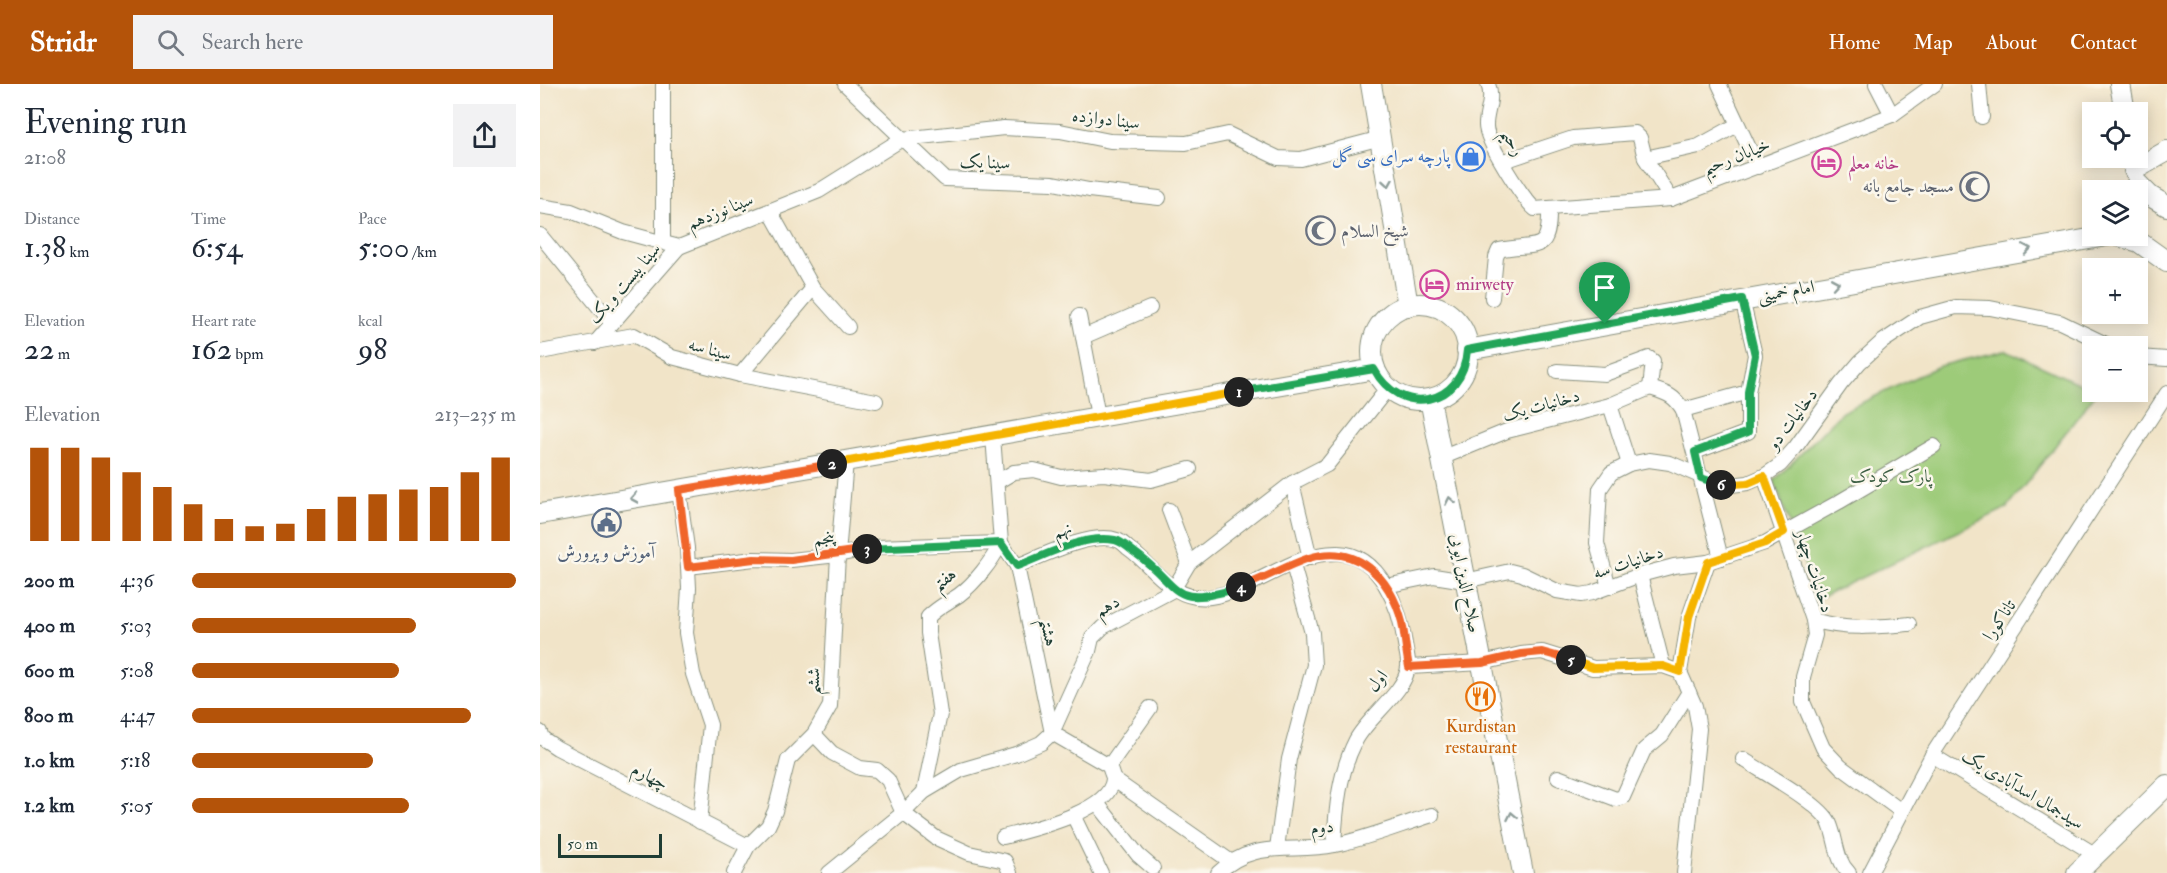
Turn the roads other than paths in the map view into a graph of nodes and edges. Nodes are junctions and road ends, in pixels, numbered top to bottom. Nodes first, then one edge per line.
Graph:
1 (663, 84) edge
2 (1371, 84) edge
3 (1488, 84) edge
4 (1719, 84) edge
5 (1876, 84) edge
6 (1935, 84) edge
7 (1978, 84) edge
8 (2120, 84) edge
9 (846, 85) edge
10 (2123, 102) edge
11 (1892, 115) junction
12 (1982, 117) dead end
13 (1737, 125) junction
14 (1381, 138) junction
15 (902, 140) junction
16 (2167, 151) edge
17 (1644, 159) junction
18 (1504, 161) junction
19 (1758, 167) junction
20 (2135, 175) edge
21 (1159, 198) dead end
22 (1671, 200) junction
23 (540, 206) edge
24 (2167, 206) edge
25 (1542, 208) junction
26 (770, 211) junction
27 (540, 235) edge
28 (2082, 240) edge
29 (663, 243) junction
30 (2145, 246) edge
31 (679, 247) junction
32 (2167, 262) edge
33 (813, 288) junction
34 (1492, 298) dead end
35 (1742, 299) junction
36 (1408, 306) junction
37 (1150, 308) dead end
38 (1079, 316) dead end
39 (612, 323) junction
40 (848, 327) dead end
41 (2089, 336) edge
42 (1083, 337) junction
43 (595, 343) junction
44 (1467, 350) junction
45 (540, 352) edge
46 (2148, 358) edge
47 (2167, 359) edge
48 (1374, 369) junction
49 (1557, 371) dead end
50 (740, 375) junction
51 (1388, 388) junction
52 (1650, 388) junction
53 (1748, 392) junction
54 (2167, 393) edge
55 (1430, 399) junction
56 (876, 401) dead end
57 (1610, 405) junction
58 (1683, 410) junction
59 (1098, 416) junction
60 (993, 436) junction
61 (1934, 446) dead end
62 (1695, 452) junction
63 (1441, 458) junction
64 (846, 461) junction
65 (1629, 464) junction
66 (1190, 469) dead end
67 (1764, 476) junction
68 (1701, 478) junction
69 (997, 482) junction
70 (1292, 483) junction
71 (679, 490) junction
72 (1169, 510) dead end
73 (540, 514) edge
74 (1784, 532) junction
75 (1001, 543) junction
76 (837, 555) junction
77 (1310, 558) junction
78 (1714, 560) junction
79 (1189, 563) junction
80 (1293, 565) junction
81 (1017, 566) junction
82 (688, 567) junction
83 (1640, 575) junction
84 (1466, 581) junction
85 (1386, 586) junction
86 (1610, 587) junction
87 (1173, 590) junction
88 (1813, 620) junction
89 (1909, 624) dead end
90 (1482, 663) junction
91 (1663, 666) junction
92 (1409, 667) junction
93 (1680, 672) junction
94 (1689, 692) junction
95 (1150, 708) dead end
96 (540, 732) edge
97 (1052, 733) junction
98 (814, 734) junction
99 (1932, 755) junction
100 (1743, 759) dead end
101 (1111, 772) junction
102 (1558, 777) dead end
103 (2167, 785) edge
104 (924, 792) junction
105 (1097, 803) junction
106 (1901, 811) junction
107 (903, 813) junction
108 (1073, 815) junction
109 (1432, 815) dead end
110 (700, 822) junction
111 (1004, 837) dead end
112 (748, 846) junction
113 (1334, 846) junction
114 (1277, 848) junction
115 (2096, 855) junction
116 (1230, 861) junction
117 (1154, 868) dead end
118 (734, 873) edge
119 (829, 873) edge
120 (1010, 873) edge
121 (1101, 873) edge
122 (1218, 873) edge
123 (1523, 873) edge
124 (1684, 873) edge
125 (1850, 873) edge
126 (1870, 873) edge
127 (2077, 873) edge

1 - 29 street
2 - 14 main road
3 - 18 street, رحیم
4 - 13 street
5 - 11 street
6 - 11 street, خیابان رحیم
7 - 12 street
8 - 10 main road
9 - 15 street, سینا یک
11 - 19 street, خیابان رحیم
13 - 17 street
13 - 19 street
14 - 15 street, سینا دوازده
14 -> 36 main road
15 - 21 street, سینا یک
15 - 26 street, سینا نوزدهم
16 - 20 main road
17 - 18 street
17 - 22 street
18 - 25 street, رحیم
19 - 22 street, خیابان رحیم
20 - 24 main road
22 - 25 street, خیابان رحیم
23 - 29 street, سینا نوزدهم
25 - 34 street
26 - 31 street, سینا نوزدهم
26 - 33 street
27 - 39 street
35 -> 28 main road, امام خمینی
29 - 31 street, سینا نوزدهم
30 - 32 main road
31 - 39 street, سینا بیست و یک
33 - 40 street
33 - 50 street
35 - 44 main road, امام خمینی
35 - 53 street
36 - 44 main road
36 - 48 main road
37 - 42 street
38 - 42 street
39 - 43 street, سینا بیست و یک
41 - 67 street, دخانیات دو
42 - 59 street
43 - 45 street, سینا سه
43 - 50 street, سینا سه
44 - 55 main road
46 - 47 street
48 - 51 main road
48 - 59 main road
49 - 52 street
50 - 56 street, سینا سه
51 - 55 main road
51 - 70 street
52 - 57 street, دخانیات یک
52 - 58 street
53 - 58 street
53 - 62 street
54 - 99 street, تاناکورا
55 - 63 main road, صلاح الدین ایوبی
57 - 63 street, دخانیات یک
57 - 65 street
58 - 62 street
59 - 60 main road
60 - 64 main road
60 - 69 street
61 - 74 street, دخانیات سه
62 - 68 street
84 -> 63 main road, صلاح الدین ایوبی
64 - 71 main road
64 - 76 street, ششم
65 - 68 street, دخانیات دو
65 - 86 street
66 - 69 street
67 - 68 street, دخانیات دو
67 - 74 street, دخانیات چهار
68 - 78 street
69 - 75 street
70 - 77 street
70 - 79 street
71 -> 73 main road
71 - 82 street
72 - 79 street
74 - 78 street, دخانیات سه
74 - 88 street, دخانیات چهار
75 - 76 street, پنجم
75 - 81 street, هشتم
75 - 104 street, هفتم
76 - 82 street, پنجم
76 - 98 street, ششم
77 - 80 street, اول
77 - 85 street, اول
78 - 83 street, دخانیات سه
78 - 93 street
79 - 87 street
80 - 87 street, اول
80 - 114 street
81 - 87 street, نهم
81 - 97 street, هشتم
82 - 110 street
83 - 86 street, دخانیات سه
83 - 91 street
84 - 85 street, دخانیات سه
84 - 86 street, دخانیات سه
84 - 90 main road, صلاح الدین ایوبی
85 - 92 street, اول
87 - 97 street, دهم
88 - 89 street
88 - 106 street, دخانیات چهار
90 - 91 street
90 - 92 street
123 -> 90 main road, صلاح الدین ایوبی
91 - 93 street
92 - 113 street, اول
93 - 94 street
94 - 102 street
94 - 124 street
95 - 101 street
96 - 110 street, چهارم
97 - 101 street
97 - 104 street
98 - 107 street
98 - 112 street, ششم
99 - 106 street, تاناکورا
99 - 115 street, سیدجمال اسدآبادی یک
100 - 125 street
101 - 105 street
101 - 116 street
103 - 115 main road
104 - 107 street
105 - 108 street
105 - 117 street
106 - 126 street, تاناکورا
107 - 119 street
107 - 120 street
108 - 111 street
108 - 121 street
109 - 113 street, دوم
110 - 112 street, چهارم
112 - 118 street, ششم
113 - 114 street, دوم
114 - 116 street, دوم
115 - 127 main road
116 - 122 street, دوم

